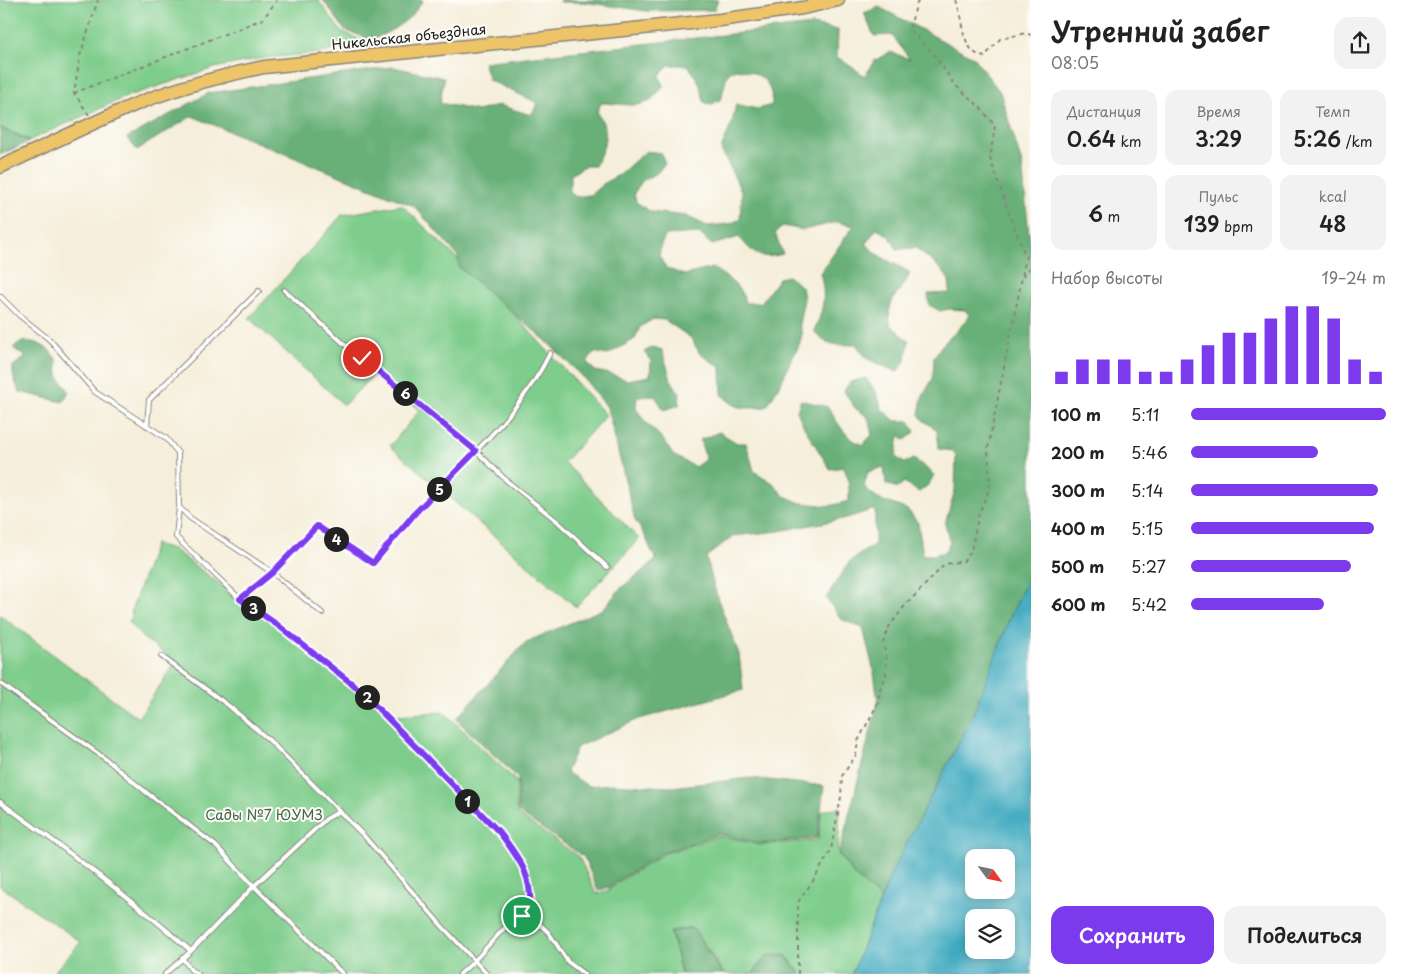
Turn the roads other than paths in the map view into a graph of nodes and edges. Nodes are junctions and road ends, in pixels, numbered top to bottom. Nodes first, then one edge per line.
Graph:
1 (838, 0) edge
2 (0, 168) edge
3 (284, 290) dead end
4 (260, 291) dead end
5 (0, 296) edge
6 (550, 353) dead end
7 (147, 426) junction
8 (476, 451) junction
9 (179, 506) junction
10 (607, 567) dead end
11 (272, 573) junction
12 (240, 599) junction
13 (322, 614) dead end
14 (161, 656) dead end
15 (0, 683) edge
16 (0, 802) edge
17 (340, 811) junction
18 (254, 886) junction
19 (530, 915) junction
20 (191, 951) junction
21 (182, 958) junction
22 (474, 960) junction
23 (165, 974) edge
24 (198, 974) edge
25 (344, 974) edge
26 (460, 974) edge
27 (487, 974) edge
28 (584, 974) edge

1 - 2 main road, Никельская объездная
3 - 8 lane
4 - 7 lane
5 - 7 lane
6 - 8 lane
7 - 9 lane
8 - 10 lane
8 - 11 lane
9 - 11 lane
9 - 12 lane
11 - 12 lane
11 - 13 lane
12 - 19 lane
14 - 17 lane
15 - 18 lane
16 - 20 lane
17 - 18 lane
17 - 22 lane
18 - 20 lane
18 - 25 lane
19 - 22 lane
19 - 28 lane
20 - 21 lane
21 - 23 lane
21 - 24 lane
22 - 26 lane
22 - 27 lane

